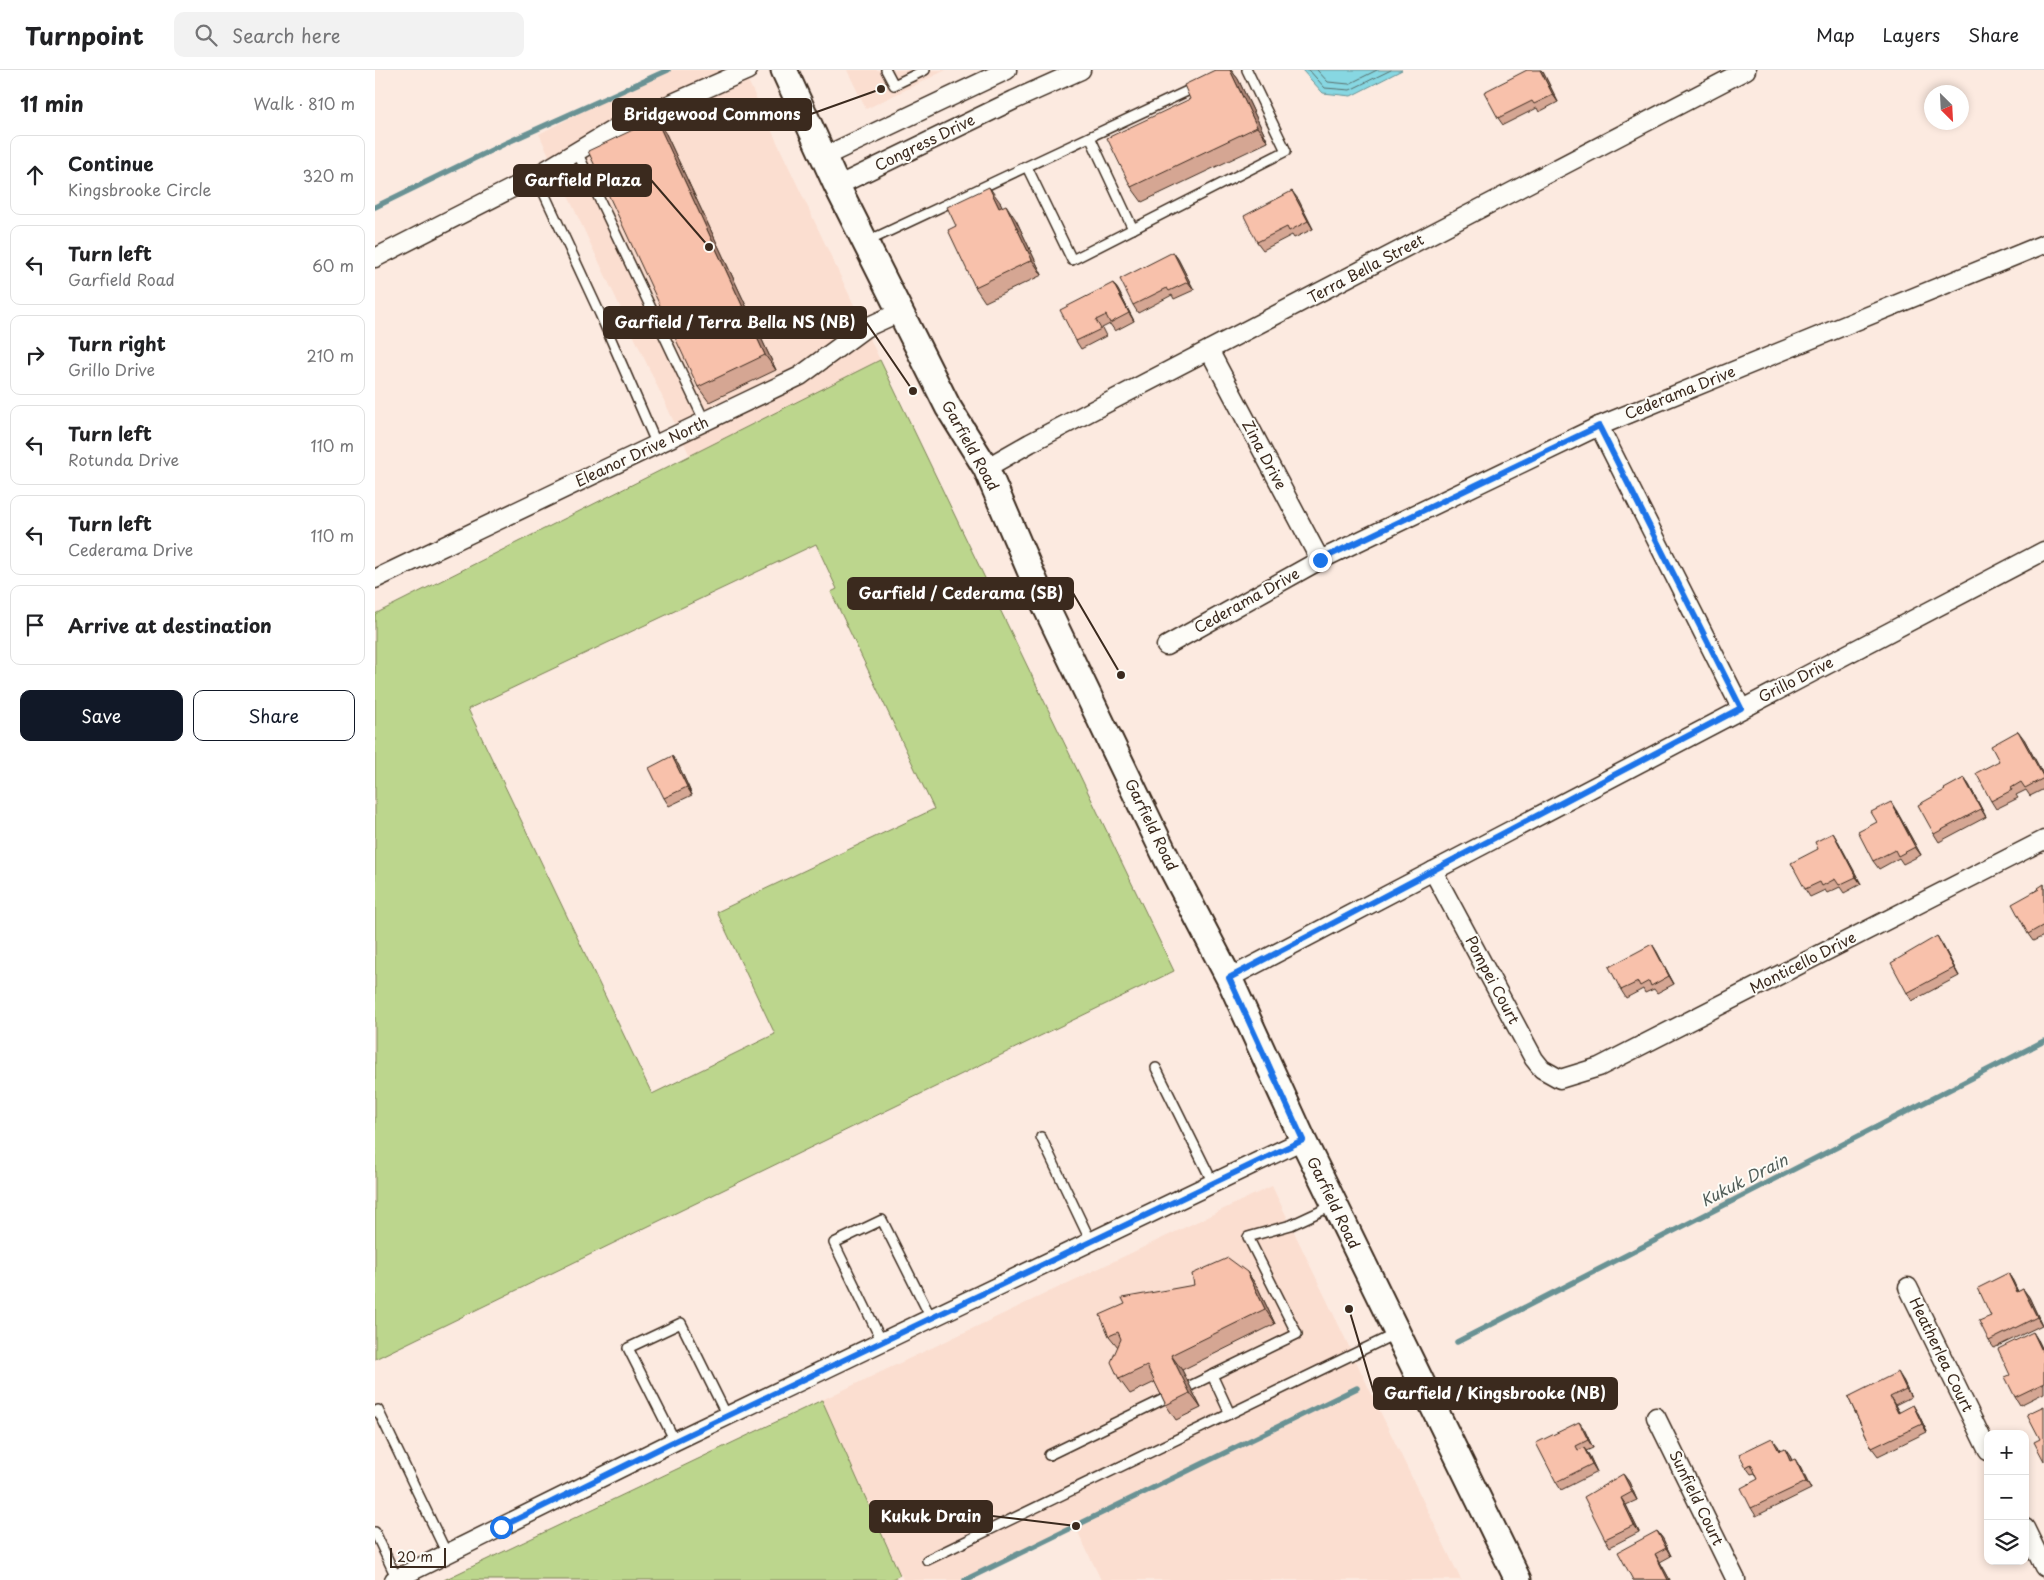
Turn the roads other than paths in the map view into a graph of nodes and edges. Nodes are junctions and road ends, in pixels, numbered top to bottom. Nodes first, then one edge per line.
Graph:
1 (748, 70) edge
2 (783, 70) edge
3 (886, 70) edge
4 (925, 70) edge
5 (1081, 70) edge
6 (1247, 70) edge
7 (1746, 70) edge
8 (1004, 72) edge
9 (1205, 82) edge
10 (1014, 100) junction
11 (1090, 137) junction
12 (577, 152) junction
13 (823, 157) junction
14 (1027, 167) junction
15 (536, 176) junction
16 (837, 186) junction
17 (1133, 229) junction
18 (865, 242) junction
19 (2044, 244) edge
20 (375, 258) edge
21 (900, 312) junction
22 (1209, 350) junction
23 (705, 422) junction
24 (1599, 426) junction
25 (657, 445) junction
26 (986, 468) junction
27 (2044, 550) edge
28 (1320, 560) junction
29 (375, 579) edge
30 (1166, 646) dead end
31 (1741, 708) junction
32 (2044, 840) edge
33 (1433, 871) junction
34 (1229, 978) junction
35 (1155, 1068) dead end
36 (1560, 1079) joint
37 (1041, 1137) dead end
38 (1303, 1140) junction
39 (1213, 1183) junction
40 (1335, 1205) junction
41 (1091, 1242) junction
42 (1908, 1287) dead end
43 (931, 1318) junction
44 (1397, 1334) junction
45 (882, 1342) junction
46 (1212, 1375) junction
47 (1190, 1386) dead end
48 (1165, 1398) edge
49 (375, 1412) edge
50 (1230, 1414) junction
51 (727, 1416) junction
52 (1656, 1417) dead end
53 (675, 1441) junction
54 (1984, 1443) edge
55 (1049, 1455) dead end
56 (375, 1532) edge
57 (2029, 1536) edge
58 (447, 1554) junction
59 (927, 1560) dead end
60 (2044, 1567) edge
61 (396, 1579) edge
62 (1518, 1580) edge
63 (1736, 1580) edge

1 - 12 street
2 - 13 main road, Garfield Road
3 - 4 lane
5 - 10 street, Congress Drive
6 - 17 lane
7 - 22 street, Terra Bella Street
8 - 10 street, Congress Drive
8 - 13 street, Congress Drive
9 - 11 lane
10 - 16 street, Congress Drive
11 - 14 lane
11 - 17 lane
12 - 15 street
12 - 23 lane
13 - 16 main road, Garfield Road
14 - 17 lane
14 - 18 lane
15 - 20 street
15 - 25 lane
16 - 18 main road, Garfield Road
18 - 21 main road, Garfield Road
19 - 24 street, Cederama Drive
21 - 23 street, Eleanor Drive North
21 - 26 main road, Garfield Road
22 - 26 street, Terra Bella Street
22 - 28 street, Zina Drive
23 - 25 street, Eleanor Drive North
24 - 28 street, Cederama Drive
24 - 31 street
25 - 29 street, Eleanor Drive North
26 - 34 main road, Garfield Road
27 - 31 street, Grillo Drive
28 - 30 street, Cederama Drive
31 - 33 street, Grillo Drive
32 - 36 street, Monticello Drive
33 - 34 street, Grillo Drive
33 - 36 street, Pompei Court
34 - 38 main road, Garfield Road
35 - 39 lane
37 - 41 lane
38 - 39 street
38 - 40 main road, Garfield Road
39 - 41 street
40 - 44 main road, Garfield Road
40 - 46 lane
41 - 43 street
42 - 54 street, Heatherlea Court
43 - 45 street
43 - 45 lane
44 - 50 lane
44 - 62 main road, Garfield Road
45 - 51 street
46 - 47 lane
46 - 50 lane
48 - 55 lane
49 - 58 lane
50 - 59 lane
51 - 53 street
51 - 53 lane
52 - 63 street, Sunfield Court
53 - 58 street
56 - 61 lane
57 - 60 street
58 - 61 street

